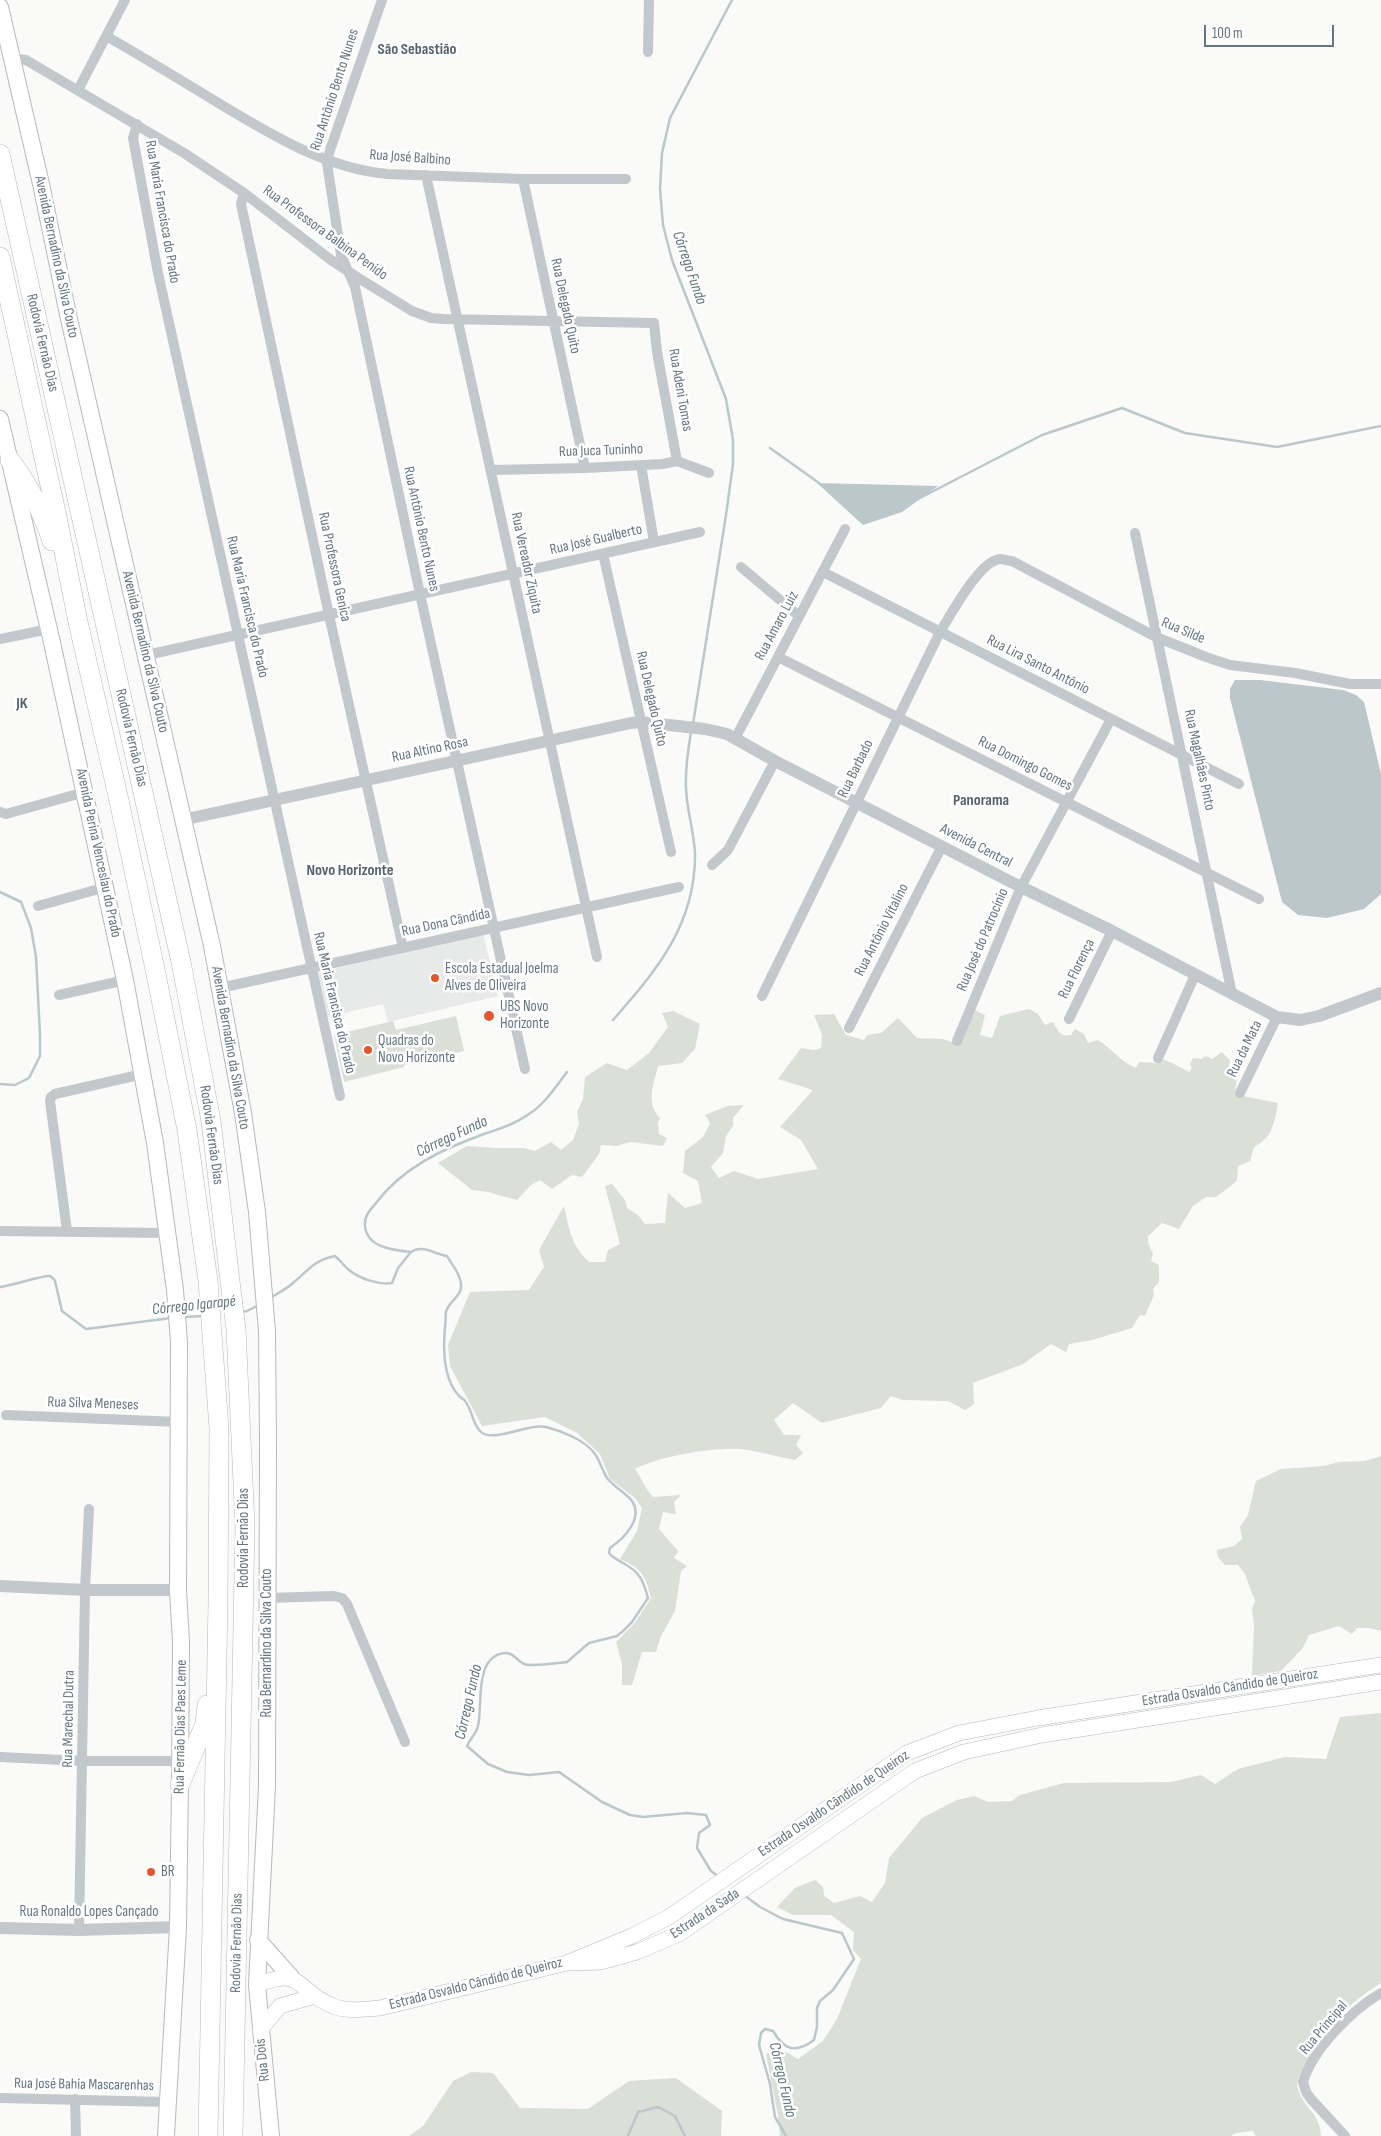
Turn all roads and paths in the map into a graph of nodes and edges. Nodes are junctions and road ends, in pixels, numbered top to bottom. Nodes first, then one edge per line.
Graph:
1 (126, 0) edge
2 (382, 0) edge
3 (649, 0) edge
4 (0, 8) edge
5 (106, 36) junction
6 (648, 52) dead end
7 (11, 58) junction
8 (78, 90) junction
9 (137, 124) junction
10 (0, 154) edge
11 (327, 159) junction
12 (426, 175) junction
13 (523, 179) junction
14 (626, 180) dead end
15 (244, 193) junction
16 (0, 257) edge
17 (348, 271) junction
18 (459, 319) junction
19 (553, 320) junction
20 (654, 323) joint
21 (0, 419) edge
22 (5, 462) edge
23 (678, 462) junction
24 (641, 465) junction
25 (584, 468) junction
26 (491, 470) junction
27 (709, 473) dead end
28 (845, 528) dead end
29 (700, 532) dead end
30 (1135, 533) dead end
31 (654, 542) junction
32 (603, 554) junction
33 (990, 564) joint
34 (741, 566) dead end
35 (823, 572) junction
36 (513, 574) junction
37 (420, 594) junction
38 (329, 615) junction
39 (799, 616) junction
40 (78, 622) junction
41 (50, 630) junction
42 (940, 632) junction
43 (238, 635) junction
44 (1156, 637) junction
45 (0, 639) edge
46 (146, 655) junction
47 (778, 657) junction
48 (1381, 684) edge
49 (898, 716) junction
50 (1111, 719) junction
51 (641, 722) junction
52 (705, 729) joint
53 (736, 737) junction
54 (551, 740) junction
55 (1183, 756) junction
56 (457, 760) junction
57 (775, 760) junction
58 (367, 780) junction
59 (1239, 784) dead end
60 (85, 792) junction
61 (275, 800) junction
62 (857, 802) junction
63 (1068, 802) junction
64 (0, 812) edge
65 (182, 820) junction
66 (942, 846) junction
67 (671, 852) dead end
68 (712, 865) dead end
69 (1206, 872) junction
70 (106, 887) junction
71 (679, 887) dead end
72 (1021, 887) junction
73 (1258, 899) dead end
74 (38, 906) dead end
75 (587, 907) junction
76 (494, 928) junction
77 (1112, 931) junction
78 (403, 948) junction
79 (597, 957) dead end
80 (311, 969) junction
81 (1195, 975) junction
82 (126, 980) junction
83 (220, 988) junction
84 (1381, 993) edge
85 (1232, 994) junction
86 (59, 995) dead end
87 (762, 996) dead end
88 (1277, 1018) junction
89 (1069, 1019) dead end
90 (849, 1028) dead end
91 (957, 1041) dead end
92 (1158, 1058) dead end
93 (525, 1069) dead end
94 (143, 1074) junction
95 (1240, 1093) dead end
96 (340, 1096) dead end
97 (0, 1231) edge
98 (68, 1231) junction
99 (166, 1233) junction
100 (265, 1301) joint
101 (177, 1318) joint
102 (6, 1415) dead end
103 (179, 1422) junction
104 (89, 1509) dead end
105 (0, 1586) edge
106 (85, 1590) junction
107 (178, 1590) junction
108 (267, 1598) junction
109 (218, 1602) junction
110 (1381, 1665) edge
111 (1381, 1682) edge
112 (405, 1742) dead end
113 (0, 1756) edge
114 (83, 1761) junction
115 (179, 1761) junction
116 (180, 1784) junction
117 (754, 1881) joint
118 (178, 1927) junction
119 (0, 1928) edge
120 (79, 1930) junction
121 (258, 1940) junction
122 (567, 1963) junction
123 (291, 1977) junction
124 (257, 1985) junction
125 (1381, 1993) edge
126 (315, 1996) junction
127 (260, 2030) junction
128 (0, 2098) edge
129 (75, 2099) junction
130 (167, 2102) junction
131 (76, 2136) edge
132 (166, 2136) edge
133 (208, 2136) edge
134 (233, 2136) edge
135 (271, 2136) edge
136 (1345, 2136) edge

1 - 5 street
2 - 11 street, Rua Antônio Bento Nunes
3 - 6 street
4 - 7 main road, Avenida Bernadino da Silva Couto
5 - 8 street
5 - 11 street, Rua José Balbino
7 - 8 street, Rua Professora Balbina Penido
7 - 46 main road, Avenida Bernadino da Silva Couto
8 - 9 street, Rua Professora Balbina Penido
9 - 15 street, Rua Professora Balbina Penido
9 - 43 street, Rua Maria Francisca do Prado
10 - 134 highway, Rodovia Fernão Dias
11 - 12 street, Rua José Balbino
11 - 17 street, Rua Antônio Bento Nunes
12 - 13 street, Rua José Balbino
12 - 18 street, Rua Vereador Ziquita
13 - 14 street, Rua José Balbino
13 - 19 street, Rua Delegado Quito
15 - 17 street, Rua Professora Balbina Penido
15 - 38 street, Rua Professora Genica
16 - 40 highway, Rodovia Fernão Dias
17 - 18 street, Rua Professora Balbina Penido
17 - 37 street, Rua Antônio Bento Nunes
18 - 19 street, Rua Professora Balbina Penido
18 - 26 street, Rua Vereador Ziquita
19 - 20 street, Rua Professora Balbina Penido
19 - 25 street, Rua Delegado Quito
20 - 23 street, Rua Adeni Tomas
21 - 22 main road, Avenida Perina Venceslau do Prado
22 - 40 highway
22 - 41 main road, Avenida Perina Venceslau do Prado
23 - 24 street, Rua Juca Tuninho
23 - 27 street, Rua Juca Tuninho
24 - 25 street, Rua Juca Tuninho
24 - 31 street
25 - 26 street, Rua Juca Tuninho
26 - 36 street, Rua Vereador Ziquita
28 - 35 street, Rua Amaro Luiz
29 - 31 street, Rua José Gualberto
30 - 44 street, Rua Magalhães Pinto
31 - 32 street, Rua José Gualberto
32 - 36 street, Rua José Gualberto
32 - 51 street, Rua Delegado Quito
33 - 42 street, Rua Barbado
33 - 44 street, Rua Silde
34 - 39 street
35 - 39 street, Rua Amaro Luiz
35 - 42 street, Rua Lira Santo Antônio
36 - 37 street, Rua José Gualberto
36 - 54 street, Rua Vereador Ziquita
37 - 38 street, Rua José Gualberto
37 - 56 street, Rua Antônio Bento Nunes
38 - 43 street, Rua José Gualberto
38 - 58 street, Rua Professora Genica
39 - 47 street, Rua Amaro Luiz
40 - 109 highway, Rodovia Fernão Dias
41 - 45 street
41 - 60 main road, Avenida Perina Venceslau do Prado
42 - 49 street, Rua Barbado
42 - 50 street, Rua Lira Santo Antônio
43 - 46 street, Rua José Gualberto
43 - 61 street, Rua Maria Francisca do Prado
44 - 48 street, Rua Silde
44 - 55 street, Rua Magalhães Pinto
46 - 65 main road, Avenida Bernadino da Silva Couto
47 - 49 street, Rua Domingo Gomes
47 - 53 street, Rua Amaro Luiz
49 - 62 street, Rua Barbado
49 - 63 street, Rua Domingo Gomes
50 - 55 street, Rua Lira Santo Antônio
50 - 63 street, Rua José do Patrocínio
51 - 52 street, Rua Altino Rosa
51 - 54 street, Rua Altino Rosa
51 - 67 street, Rua Delegado Quito
52 - 53 street, Avenida Central
53 - 57 street, Avenida Central
54 - 56 street, Rua Altino Rosa
54 - 75 street, Rua Vereador Ziquita
55 - 59 street, Rua Lira Santo Antônio
55 - 69 street, Rua Magalhães Pinto
56 - 58 street, Rua Altino Rosa
56 - 76 street, Rua Antônio Bento Nunes
57 - 62 street, Avenida Central
57 - 68 street
58 - 61 street, Rua Altino Rosa
58 - 78 street, Rua Professora Genica
60 - 64 street
60 - 70 main road, Avenida Perina Venceslau do Prado
61 - 65 street, Rua Altino Rosa
61 - 80 street, Rua Maria Francisca do Prado
62 - 66 street, Avenida Central
62 - 87 street, Rua Barbado
63 - 69 street, Rua Domingo Gomes
63 - 72 street, Rua José do Patrocínio
65 - 83 main road, Avenida Bernadino da Silva Couto
66 - 72 street, Avenida Central
66 - 90 street, Rua Antônio Vitalino
69 - 73 street, Rua Domingo Gomes
69 - 85 street, Rua Magalhães Pinto
70 - 74 street
70 - 82 main road, Avenida Perina Venceslau do Prado
71 - 75 street, Rua Dona Cândida
72 - 77 street, Avenida Central
72 - 91 street, Rua José do Patrocínio
75 - 76 street, Rua Dona Cândida
75 - 79 street, Rua Vereador Ziquita
76 - 78 street, Rua Dona Cândida
76 - 93 street, Rua Antônio Bento Nunes
77 - 81 street, Avenida Central
77 - 89 street, Rua Florença
78 - 80 street, Rua Dona Cândida
80 - 83 street, Rua Dona Cândida
80 - 96 street, Rua Maria Francisca do Prado
81 - 85 street, Avenida Central
81 - 92 street
82 - 86 street
82 - 94 main road, Avenida Perina Venceslau do Prado
83 - 100 main road, Avenida Bernadino da Silva Couto
84 - 88 street
85 - 88 street, Avenida Central
88 - 95 street, Rua da Mata
94 - 98 street
94 - 99 main road, Avenida Perina Venceslau do Prado
97 - 98 street
98 - 99 street
99 - 101 main road, Avenida Perina Venceslau do Prado
100 - 108 main road, Rua Bernardino da Silva Couto
101 - 103 main road, Rua Fernão Dias Paes Leme
102 - 103 street, Rua Silva Meneses
103 - 107 main road, Rua Fernão Dias Paes Leme
104 - 106 street, Rua Marechal Dutra
105 - 106 street
106 - 107 street
106 - 114 street, Rua Marechal Dutra
107 - 115 main road, Rua Fernão Dias Paes Leme
108 - 112 street
108 - 121 main road, Rua Bernardino da Silva Couto
109 - 116 highway
109 - 133 highway, Rodovia Fernão Dias
110 - 122 main road, Estrada Osvaldo Cândido de Queiroz
111 - 117 main road, Estrada Osvaldo Cândido de Queiroz
113 - 114 street
114 - 115 street
114 - 120 street, Rua Marechal Dutra
115 - 116 main road, Rua Fernão Dias Paes Leme
116 - 118 main road, Rua Fernão Dias Paes Leme
117 - 122 main road, Estrada da Sada
118 - 120 street, Rua Ronaldo Lopes Cançado
118 - 130 main road, Rua Fernão Dias Paes Leme
119 - 120 street, Rua Ronaldo Lopes Cançado
121 - 123 main road
121 - 124 main road, Rua Bernardino da Silva Couto
122 - 126 main road, Estrada Osvaldo Cândido de Queiroz
123 - 124 main road
123 - 126 main road, Estrada Osvaldo Cândido de Queiroz
124 - 127 main road, Rua Dois
125 - 136 street, Rua Principal
126 - 127 main road
127 - 135 main road, Rua Dois
128 - 129 street, Rua José Bahia Mascarenhas
129 - 130 street, Rua José Bahia Mascarenhas
129 - 131 street
130 - 132 main road, Rua Fernão Dias Paes Leme

